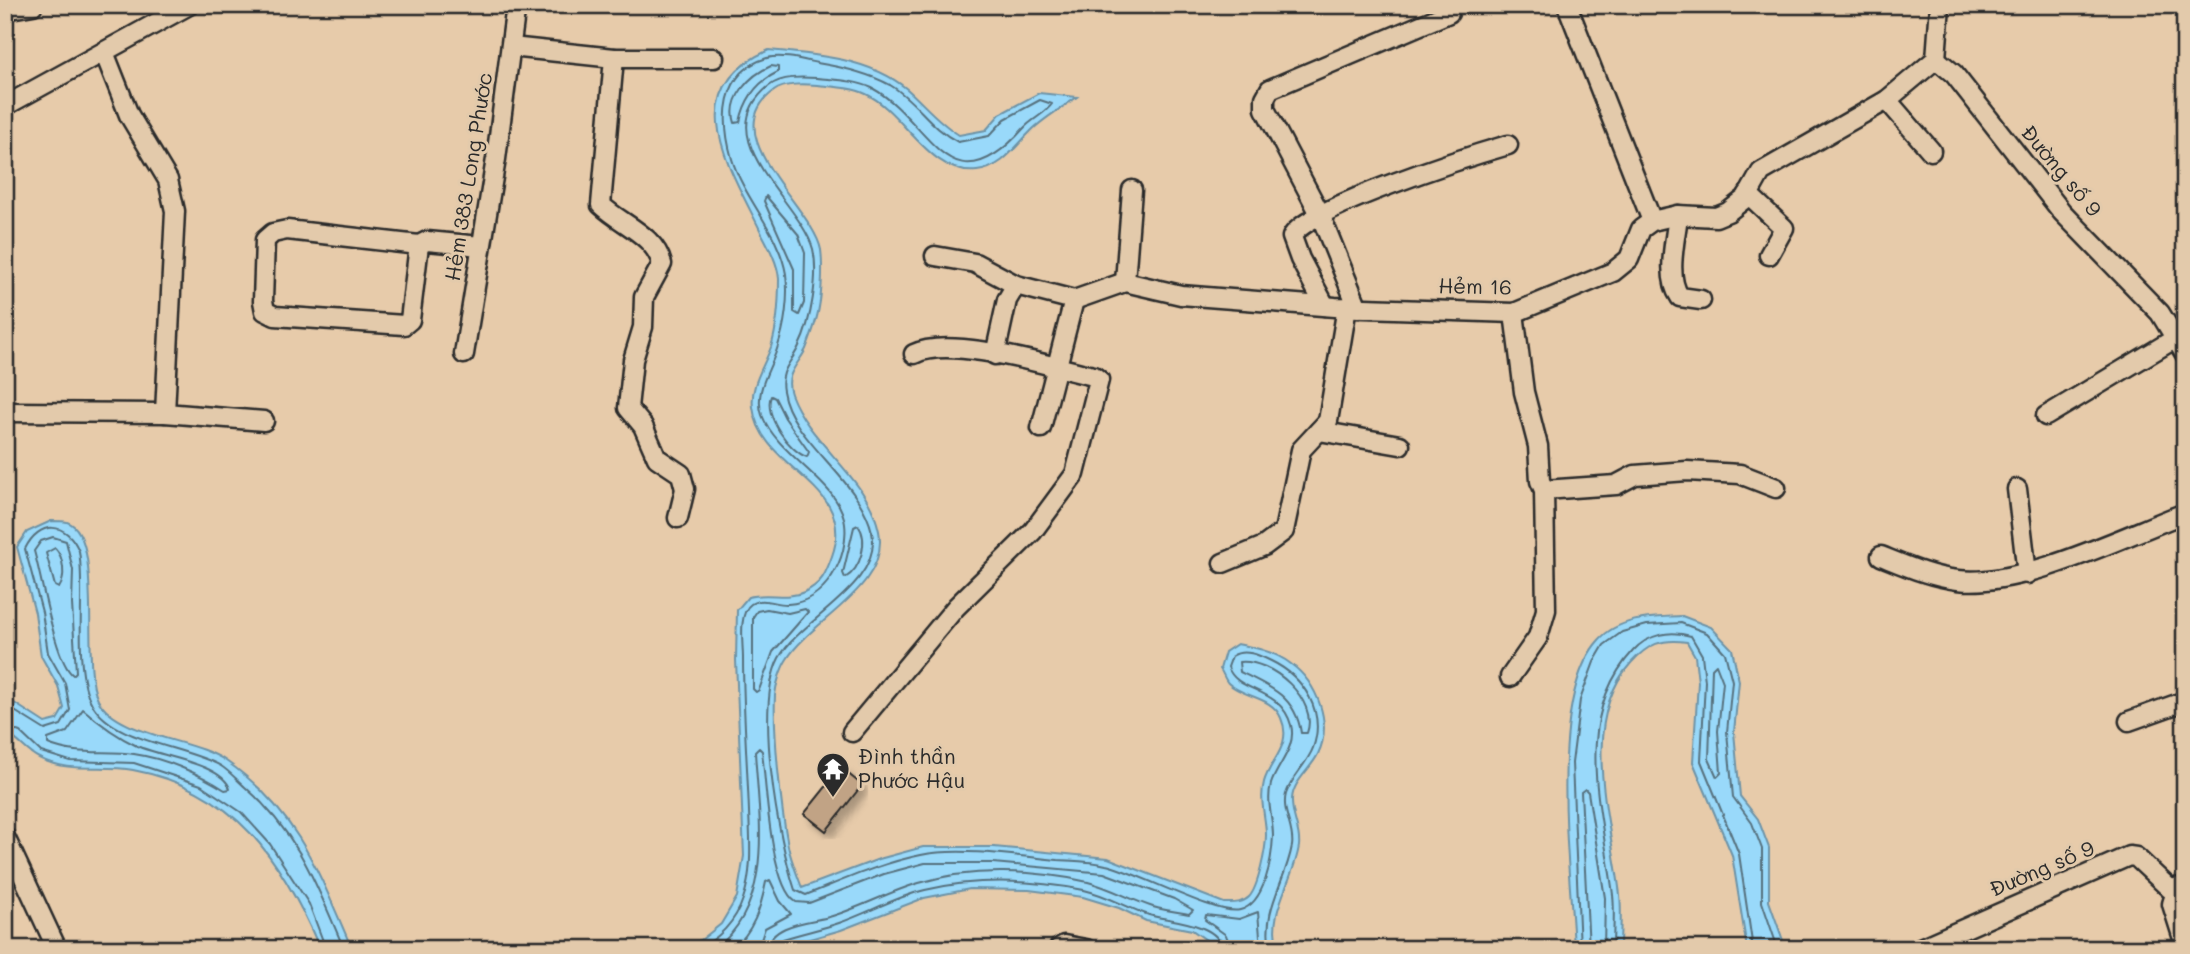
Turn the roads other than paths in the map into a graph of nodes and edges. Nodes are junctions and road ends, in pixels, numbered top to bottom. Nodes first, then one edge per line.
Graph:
1 (33, 5) edge
2 (189, 5) edge
3 (516, 5) edge
4 (1567, 5) edge
5 (1940, 5) edge
6 (5, 10) edge
7 (1449, 13) dead end
8 (511, 47) junction
9 (104, 52) junction
10 (614, 58) junction
11 (714, 58) dead end
12 (1936, 59) junction
13 (1887, 100) junction
14 (5, 106) edge
15 (1508, 145) dead end
16 (1931, 151) dead end
17 (1132, 190) dead end
18 (1748, 194) junction
19 (1321, 214) junction
20 (1678, 215) junction
21 (1652, 220) junction
22 (419, 245) junction
23 (481, 246) junction
24 (1769, 255) dead end
25 (935, 256) dead end
26 (1125, 282) junction
27 (1016, 285) junction
28 (1074, 300) junction
29 (1701, 300) dead end
30 (1325, 306) junction
31 (1353, 307) junction
32 (1514, 313) junction
33 (2180, 346) edge
34 (464, 354) dead end
35 (914, 354) dead end
36 (995, 355) junction
37 (1056, 368) junction
38 (5, 412) edge
39 (165, 413) junction
40 (2046, 416) dead end
41 (264, 421) dead end
42 (1041, 428) dead end
43 (1318, 431) junction
44 (1400, 445) dead end
45 (1776, 488) dead end
46 (2017, 489) dead end
47 (1544, 491) junction
48 (2185, 513) edge
49 (678, 518) dead end
50 (1881, 556) dead end
51 (1223, 563) dead end
52 (2027, 574) junction
53 (1510, 677) dead end
54 (2185, 701) edge
55 (2129, 722) dead end
56 (852, 732) dead end
57 (5, 837) edge
58 (2181, 887) edge
59 (2185, 945) edge
60 (57, 949) edge
61 (1058, 949) edge
62 (1086, 949) edge
63 (1918, 949) edge

1 - 6 street
2 - 9 street
3 - 8 street, Hẻm 383 Long Phước
4 - 21 street
5 - 12 street
7 - 19 street
8 - 10 street
8 - 23 street, Hẻm 383 Long Phước
9 - 14 street
9 - 39 street
10 - 11 street
10 - 49 street
12 - 13 street
12 - 33 street, Đường số 9
13 - 16 street
13 - 18 street
15 - 19 street
17 - 26 street
18 - 20 street
18 - 24 street
19 - 30 street
19 - 31 street
20 - 21 street
20 - 29 street
21 - 32 street, Hẻm 16
22 - 22 street
22 - 23 street
23 - 34 street, Hẻm 383 Long Phước
25 - 27 street
26 - 28 street
26 - 30 street, Hẻm 16
27 - 28 street
27 - 36 street
28 - 37 street
30 - 31 street, Hẻm 16
31 - 32 street, Hẻm 16
31 - 43 street
32 - 47 street
33 - 40 street
35 - 36 street
36 - 37 street
37 - 42 street
37 - 56 street
38 - 39 street
39 - 41 street
43 - 44 street
43 - 51 street
45 - 47 street
46 - 52 street
47 - 53 street
48 - 52 street
50 - 52 street
54 - 55 street
57 - 60 street
58 - 59 street, Đường số 9
58 - 63 street, Đường số 9
61 - 62 street

